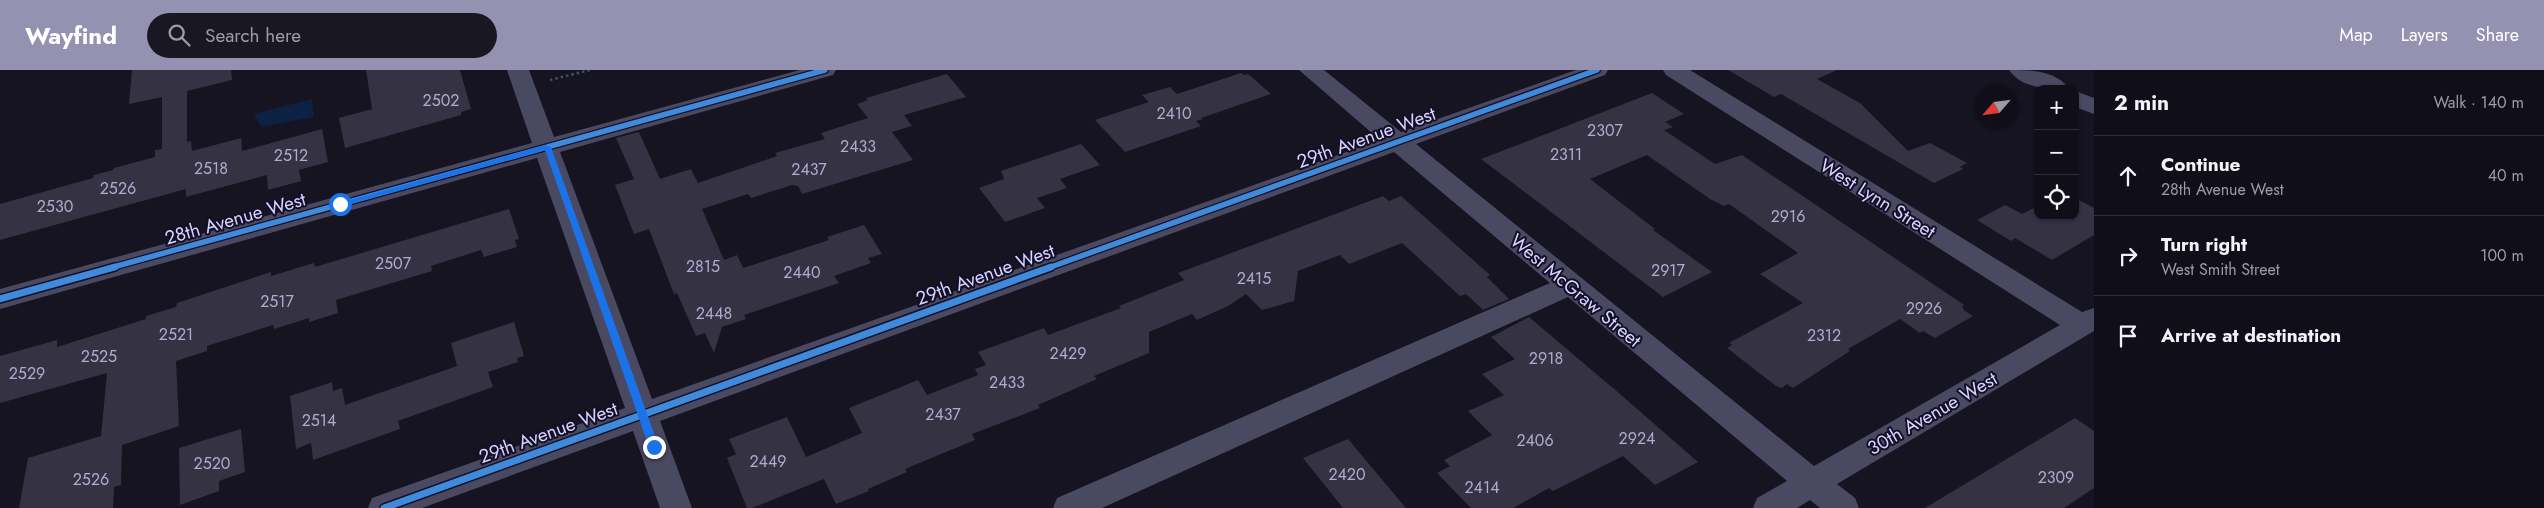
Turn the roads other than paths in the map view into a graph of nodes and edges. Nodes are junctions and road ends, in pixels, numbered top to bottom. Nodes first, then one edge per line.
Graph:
1 (518, 70) edge
2 (825, 70) edge
3 (1310, 70) edge
4 (1597, 70) edge
5 (1674, 70) edge
6 (2020, 70) edge
7 (2050, 85) edge
8 (2079, 100) edge
9 (2094, 107) edge
10 (1398, 142) junction
11 (547, 147) junction
12 (1570, 285) junction
13 (0, 299) edge
14 (2088, 321) edge
15 (642, 414) junction
16 (1813, 483) junction
17 (384, 508) edge
18 (676, 508) edge
19 (1069, 508) edge
20 (1769, 508) edge
21 (1844, 508) edge

1 - 11 street
2 - 11 street, 28th Avenue West
3 - 10 street, West McGraw Street
4 - 10 street, 29th Avenue West
5 - 14 street, West Lynn Street
6 - 7 street
8 - 9 street
10 - 12 street, West McGraw Street
10 - 15 street, 29th Avenue West
11 - 13 street, 28th Avenue West
11 - 15 street
12 - 16 street, West McGraw Street
12 - 19 street
14 - 16 street, 30th Avenue West
15 - 17 street, 29th Avenue West
15 - 18 street
16 - 20 street, 30th Avenue West
16 - 21 street, West McGraw Street

